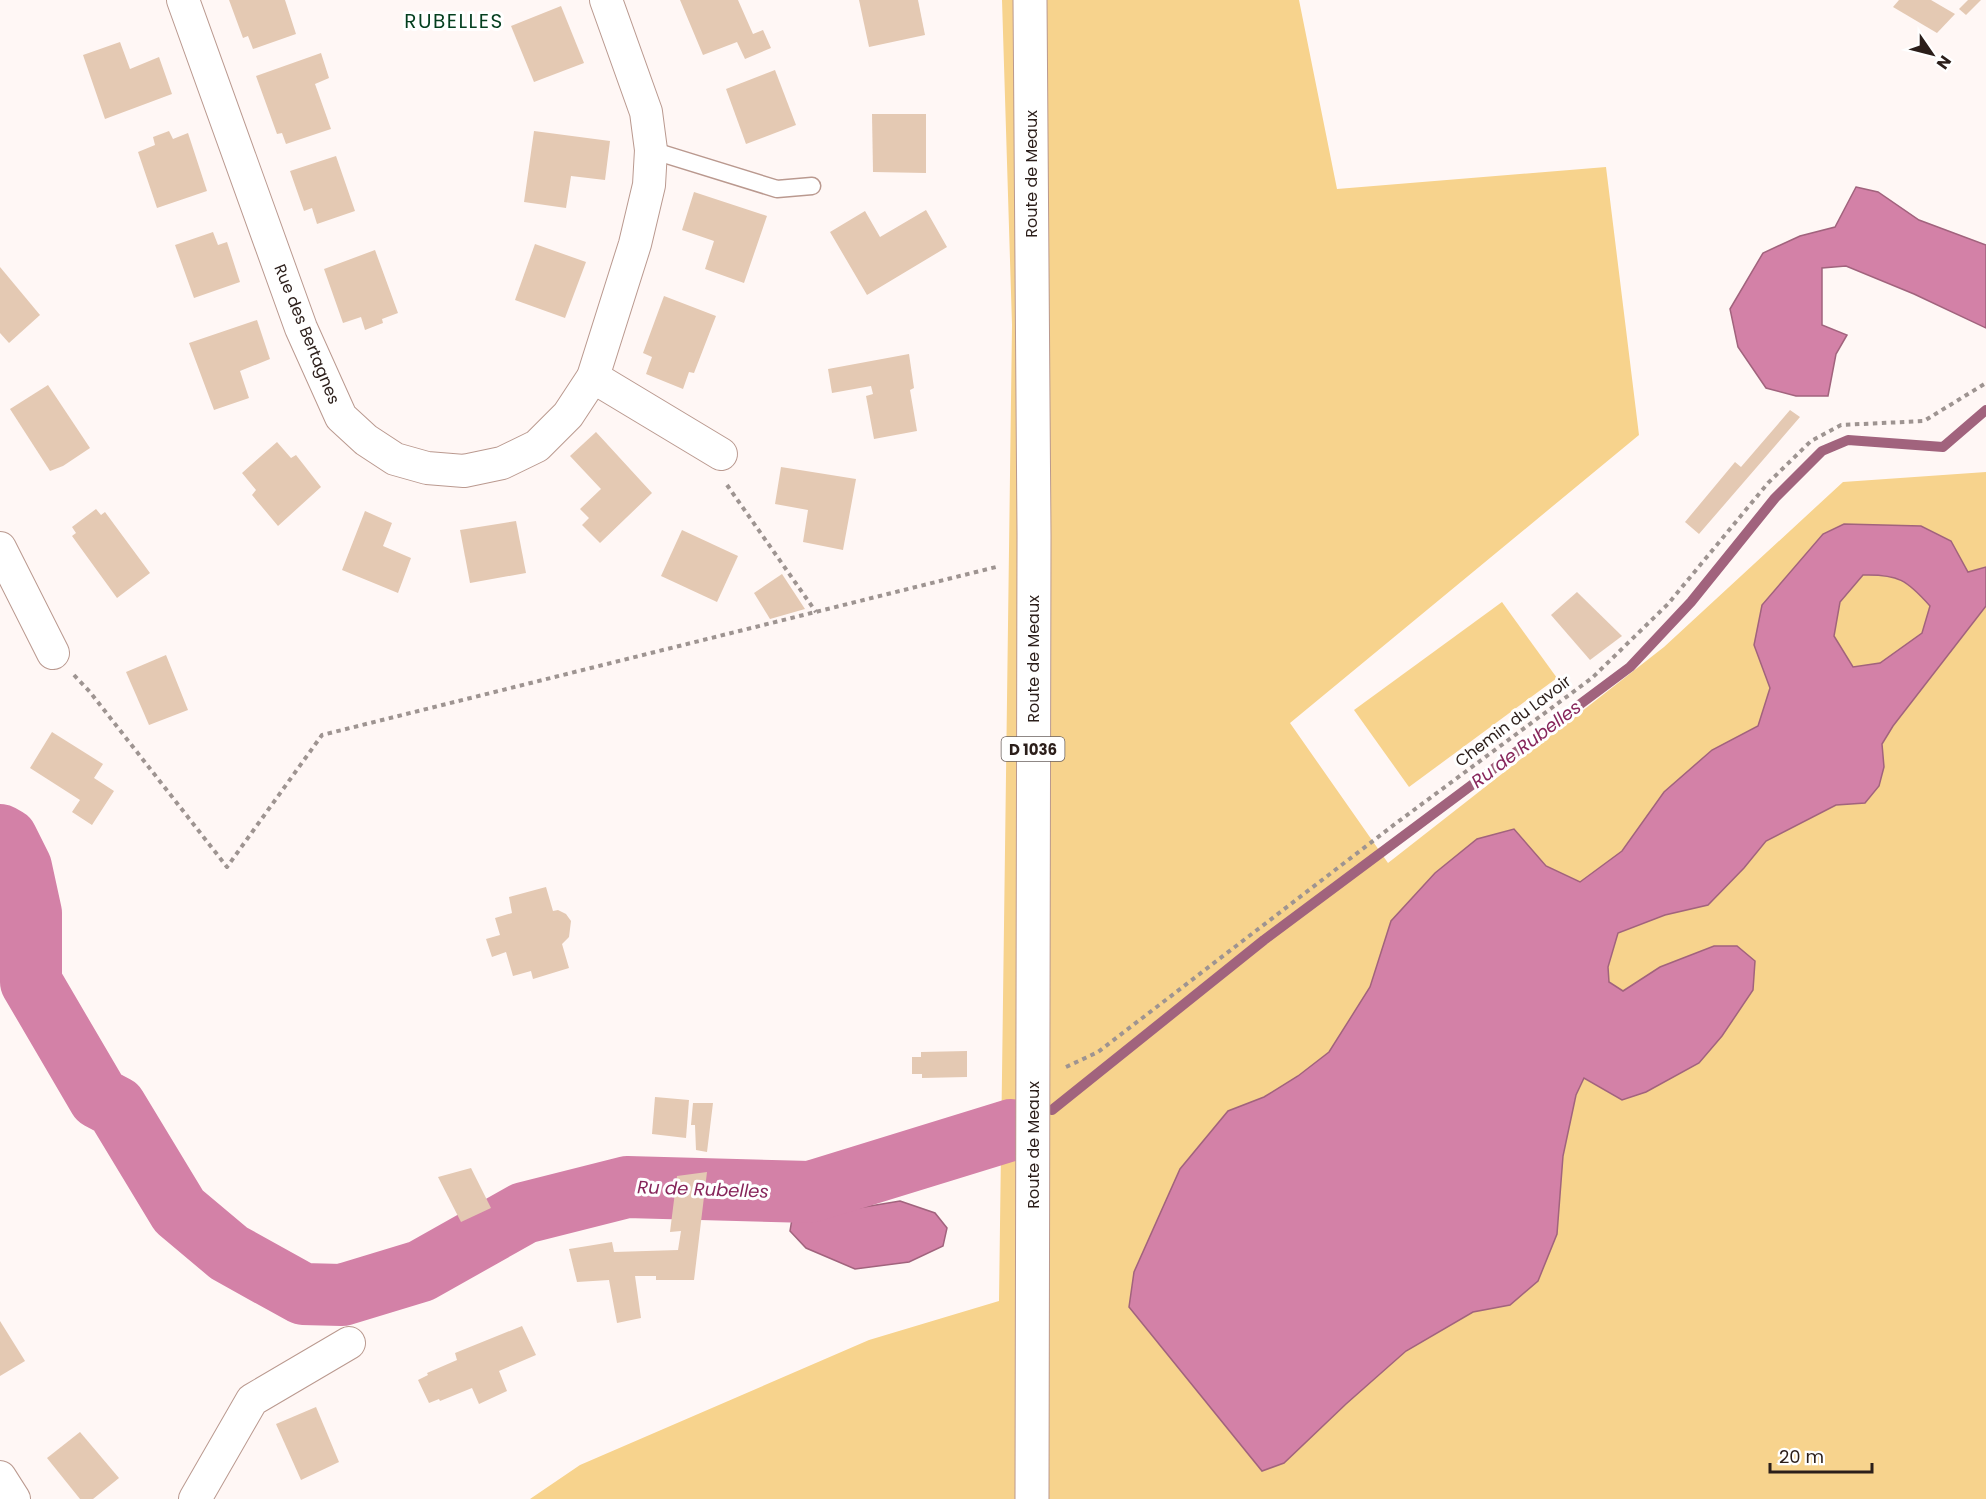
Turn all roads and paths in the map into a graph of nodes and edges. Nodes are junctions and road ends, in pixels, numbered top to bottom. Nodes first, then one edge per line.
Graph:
1 (183, 0) edge
2 (606, 0) edge
3 (1030, 0) edge
4 (651, 150) junction
5 (812, 186) dead end
6 (593, 377) junction
7 (1986, 383) edge
8 (721, 454) joint
9 (0, 548) edge
10 (1033, 558) junction
11 (816, 612) junction
12 (53, 653) joint
13 (1033, 1082) junction
14 (349, 1343) dead end
15 (0, 1478) edge
16 (14, 1499) edge
17 (195, 1499) edge
18 (1032, 1499) edge

1 - 6 street, Rue des Bertagnes
2 - 4 street, Rue des Bertagnes
3 - 10 main road, Route de Meaux / D 1036
4 - 5 lane
4 - 6 street, Rue des Bertagnes
6 - 8 street
7 - 13 path, Chemin du Lavoir
8 - 11 path
9 - 12 street
10 - 11 path
10 - 13 main road, Route de Meaux / D 1036
11 - 12 path
13 - 18 main road, Route de Meaux / D 1036
14 - 17 street
15 - 16 street

